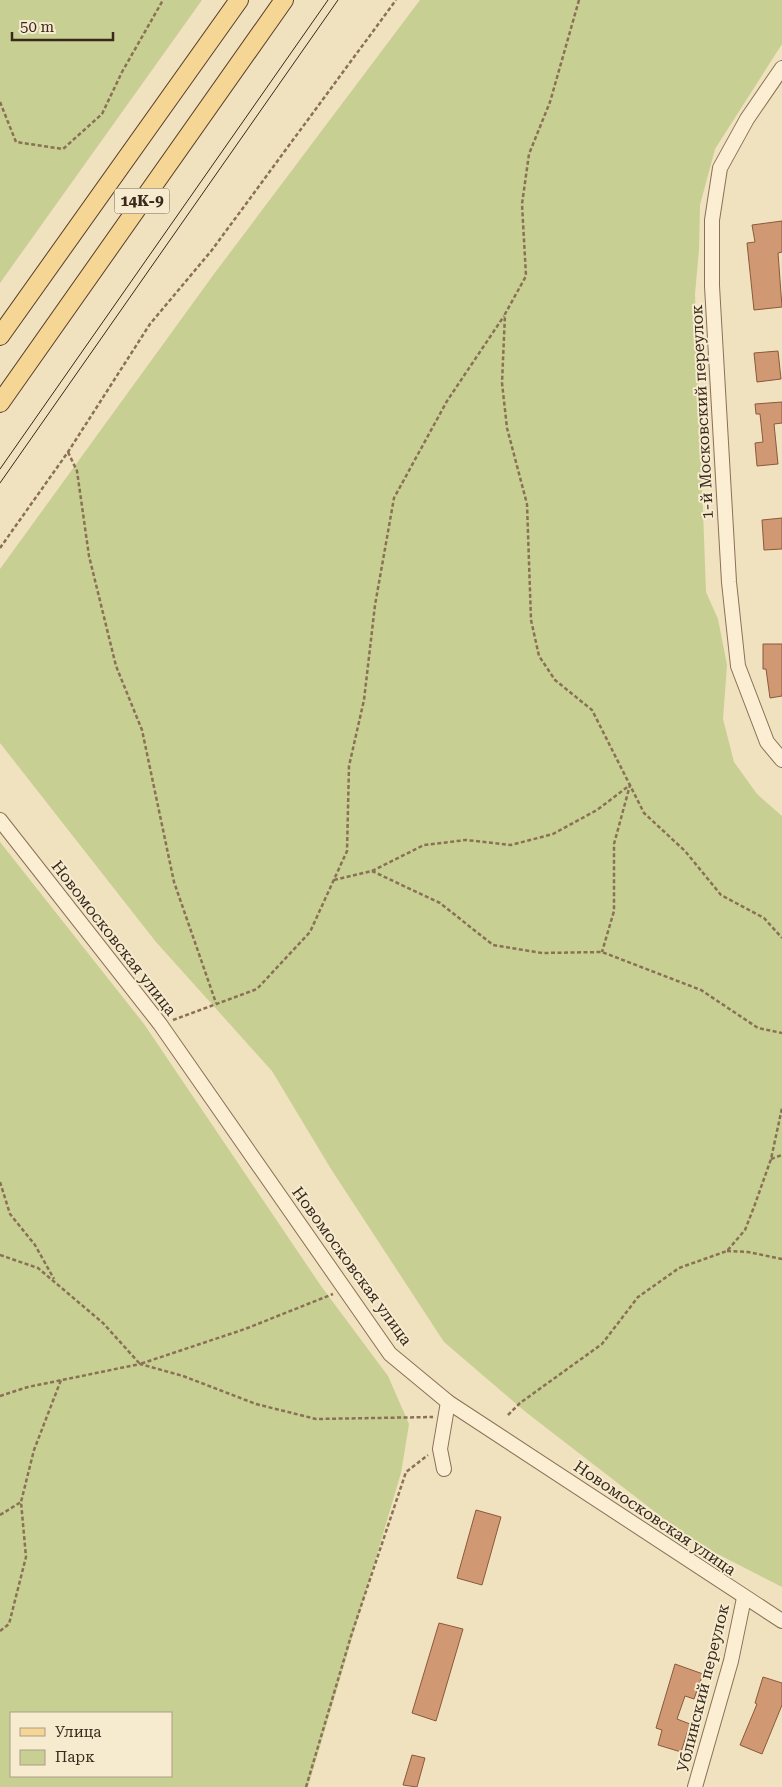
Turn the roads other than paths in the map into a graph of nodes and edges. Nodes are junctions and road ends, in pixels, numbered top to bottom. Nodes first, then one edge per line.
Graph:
1 (239, 0) edge
2 (284, 0) edge
3 (782, 68) edge
4 (0, 336) edge
5 (0, 402) edge
6 (782, 760) edge
7 (0, 820) edge
8 (448, 1402) junction
9 (444, 1469) dead end
10 (744, 1598) junction
11 (782, 1621) edge
12 (695, 1787) edge

1 - 4 main road
2 - 5 main road, 14К-9
3 - 6 street, 1-й Московский переулок
7 - 8 street, Новомосковская улица
8 - 9 street
8 - 10 street, Новомосковская улица
10 - 11 street, Новомосковская улица
10 - 12 street, Ублинский переулок

